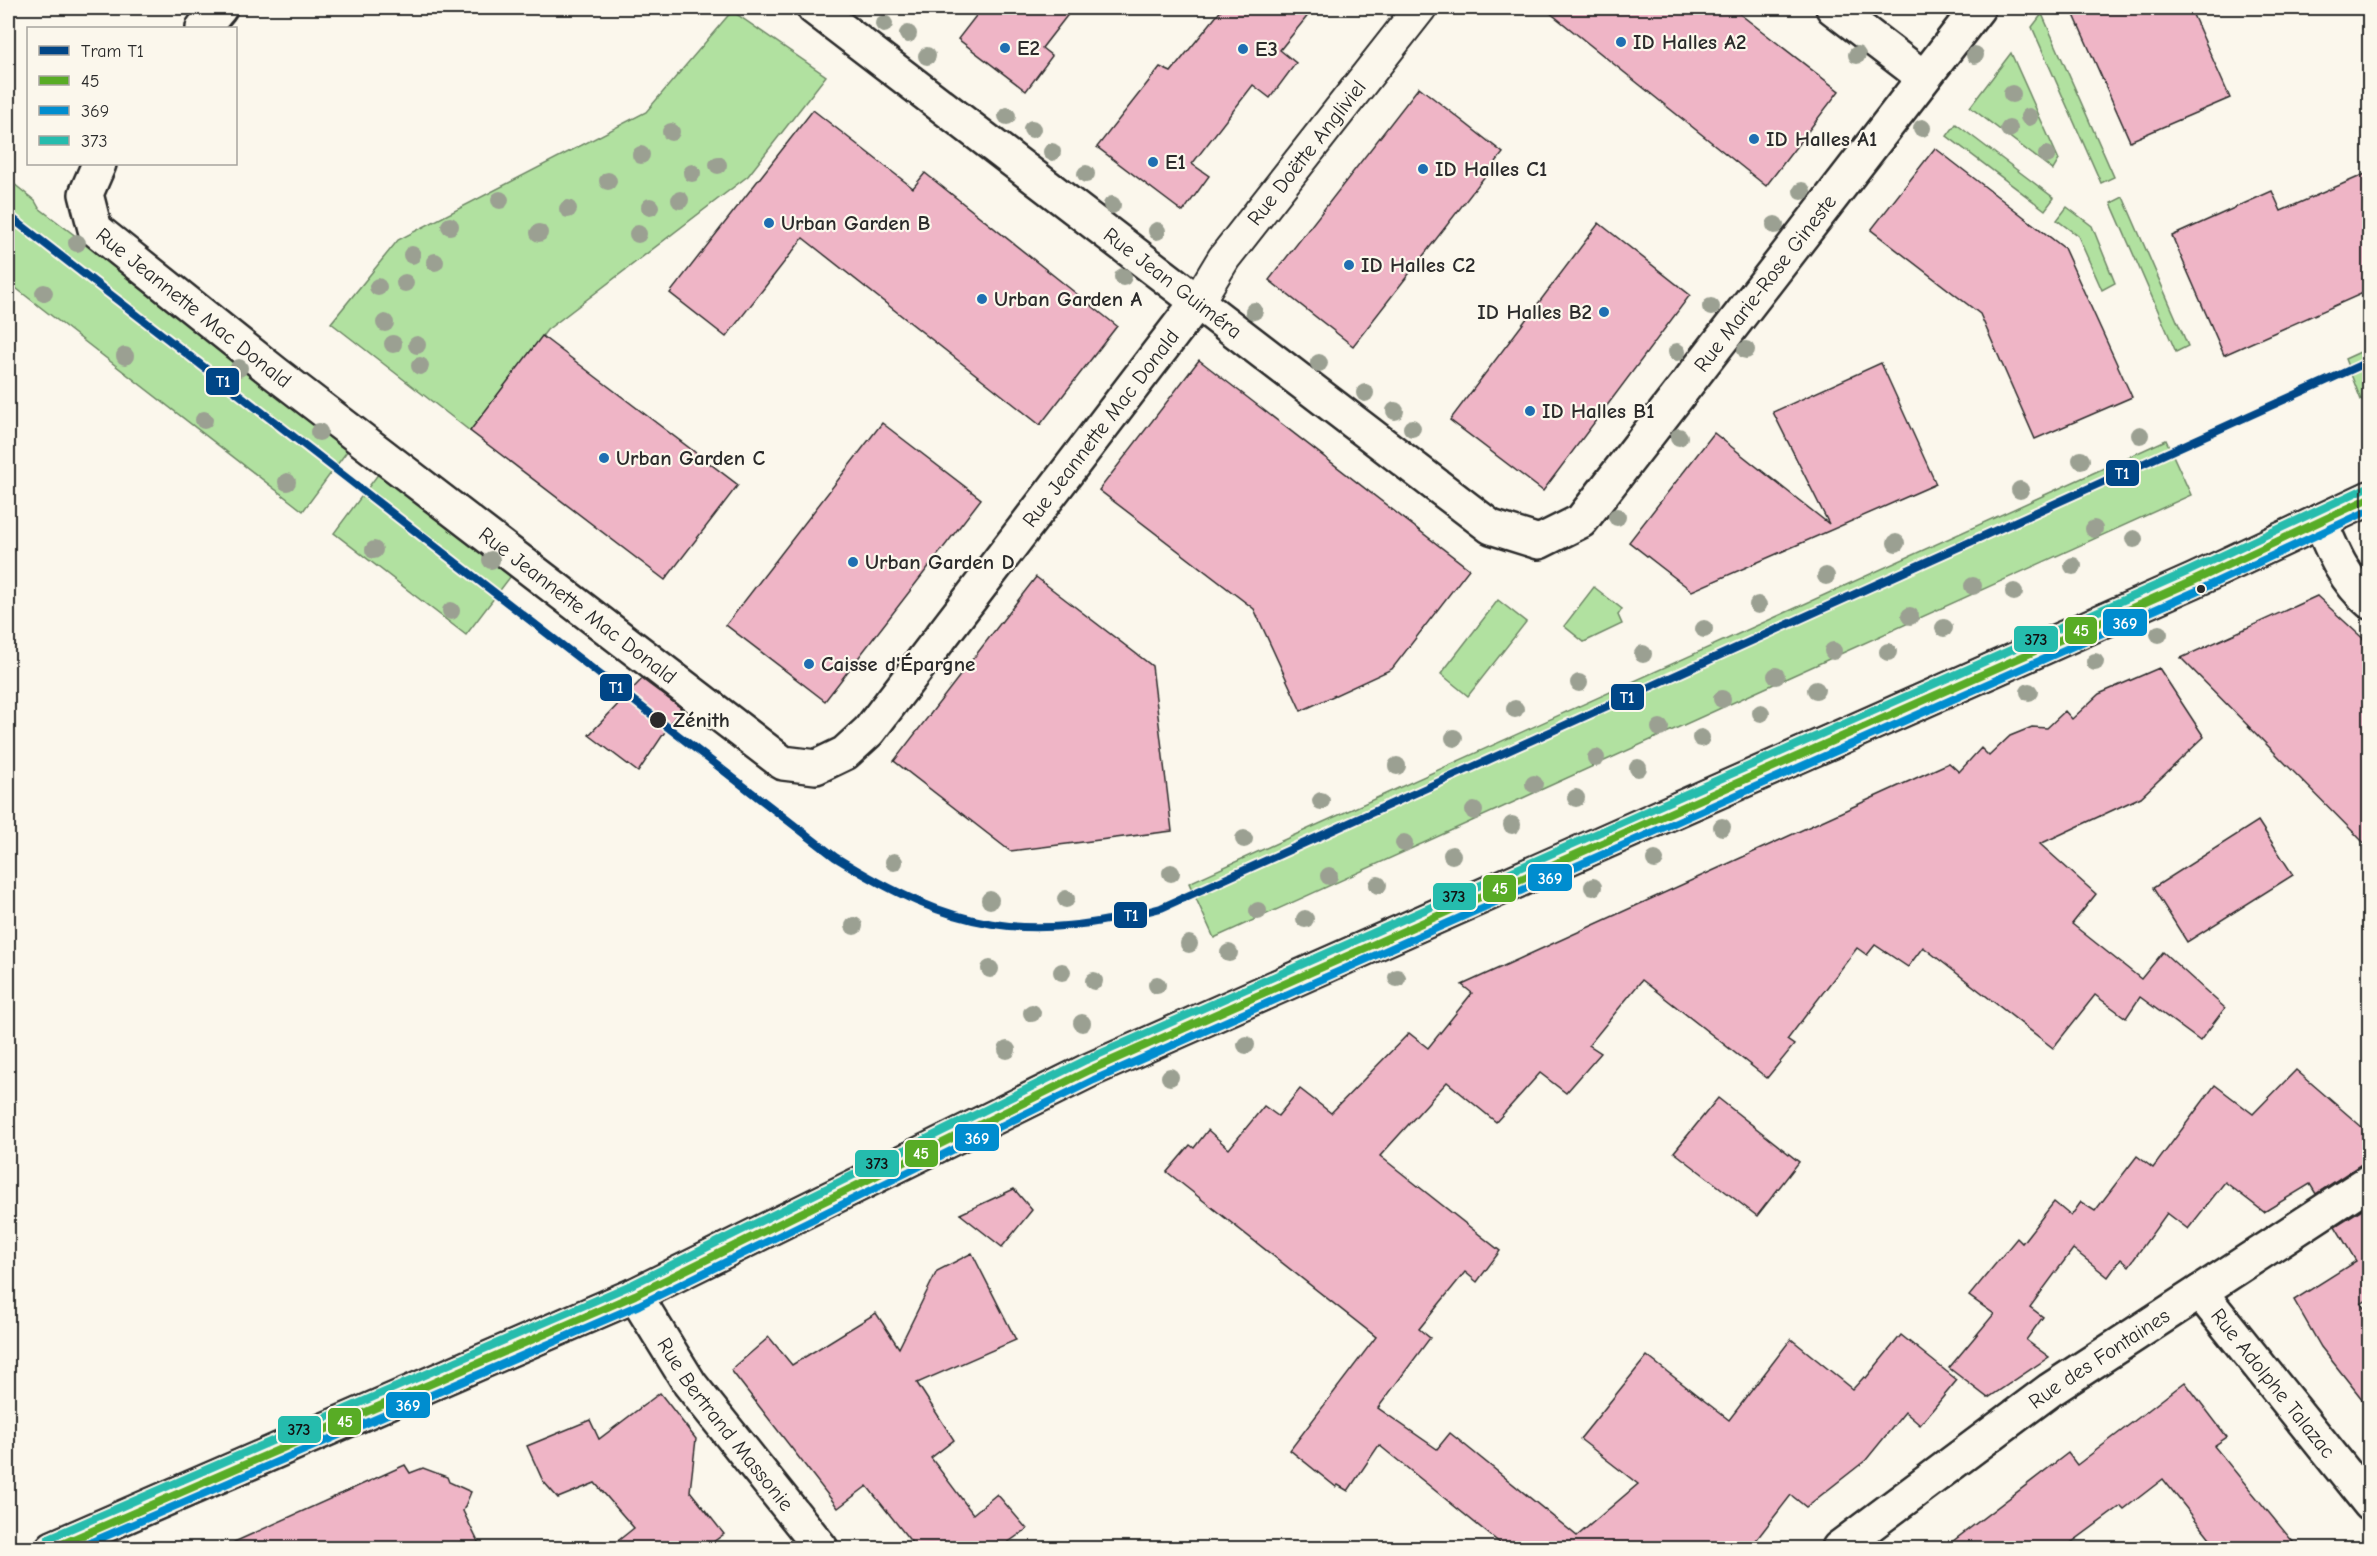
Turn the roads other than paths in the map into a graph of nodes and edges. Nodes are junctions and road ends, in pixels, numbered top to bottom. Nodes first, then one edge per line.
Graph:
1 (220, 8) edge
2 (814, 8) edge
3 (1420, 8) edge
4 (1833, 8) edge
5 (1978, 8) edge
6 (204, 27) edge
7 (1923, 77) junction
8 (99, 165) edge
9 (1198, 301) junction
10 (2370, 498) edge
11 (2320, 521) junction
12 (1539, 542) joint
13 (2370, 602) edge
14 (2370, 1181) edge
15 (2200, 1292) junction
16 (635, 1295) junction
17 (2370, 1504) edge
18 (53, 1548) edge
19 (821, 1548) edge
20 (1839, 1548) edge

1 - 6 street
2 - 9 street, Rue Jean Guiméra
3 - 9 street, Rue Doëtte Angliviel
4 - 7 street
5 - 7 street, Rue Marie-Rose Gineste
7 - 12 street, Rue Marie-Rose Gineste
8 - 9 street, Rue Jeannette Mac Donald
9 - 12 street, Rue Jean Guiméra
10 - 11 street
11 - 13 street
11 - 16 street
14 - 15 street, Rue des Fontaines
15 - 17 street, Rue Adolphe Talazac
15 - 20 street, Rue des Fontaines
16 - 18 street
16 - 19 street, Rue Bertrand Massonie

